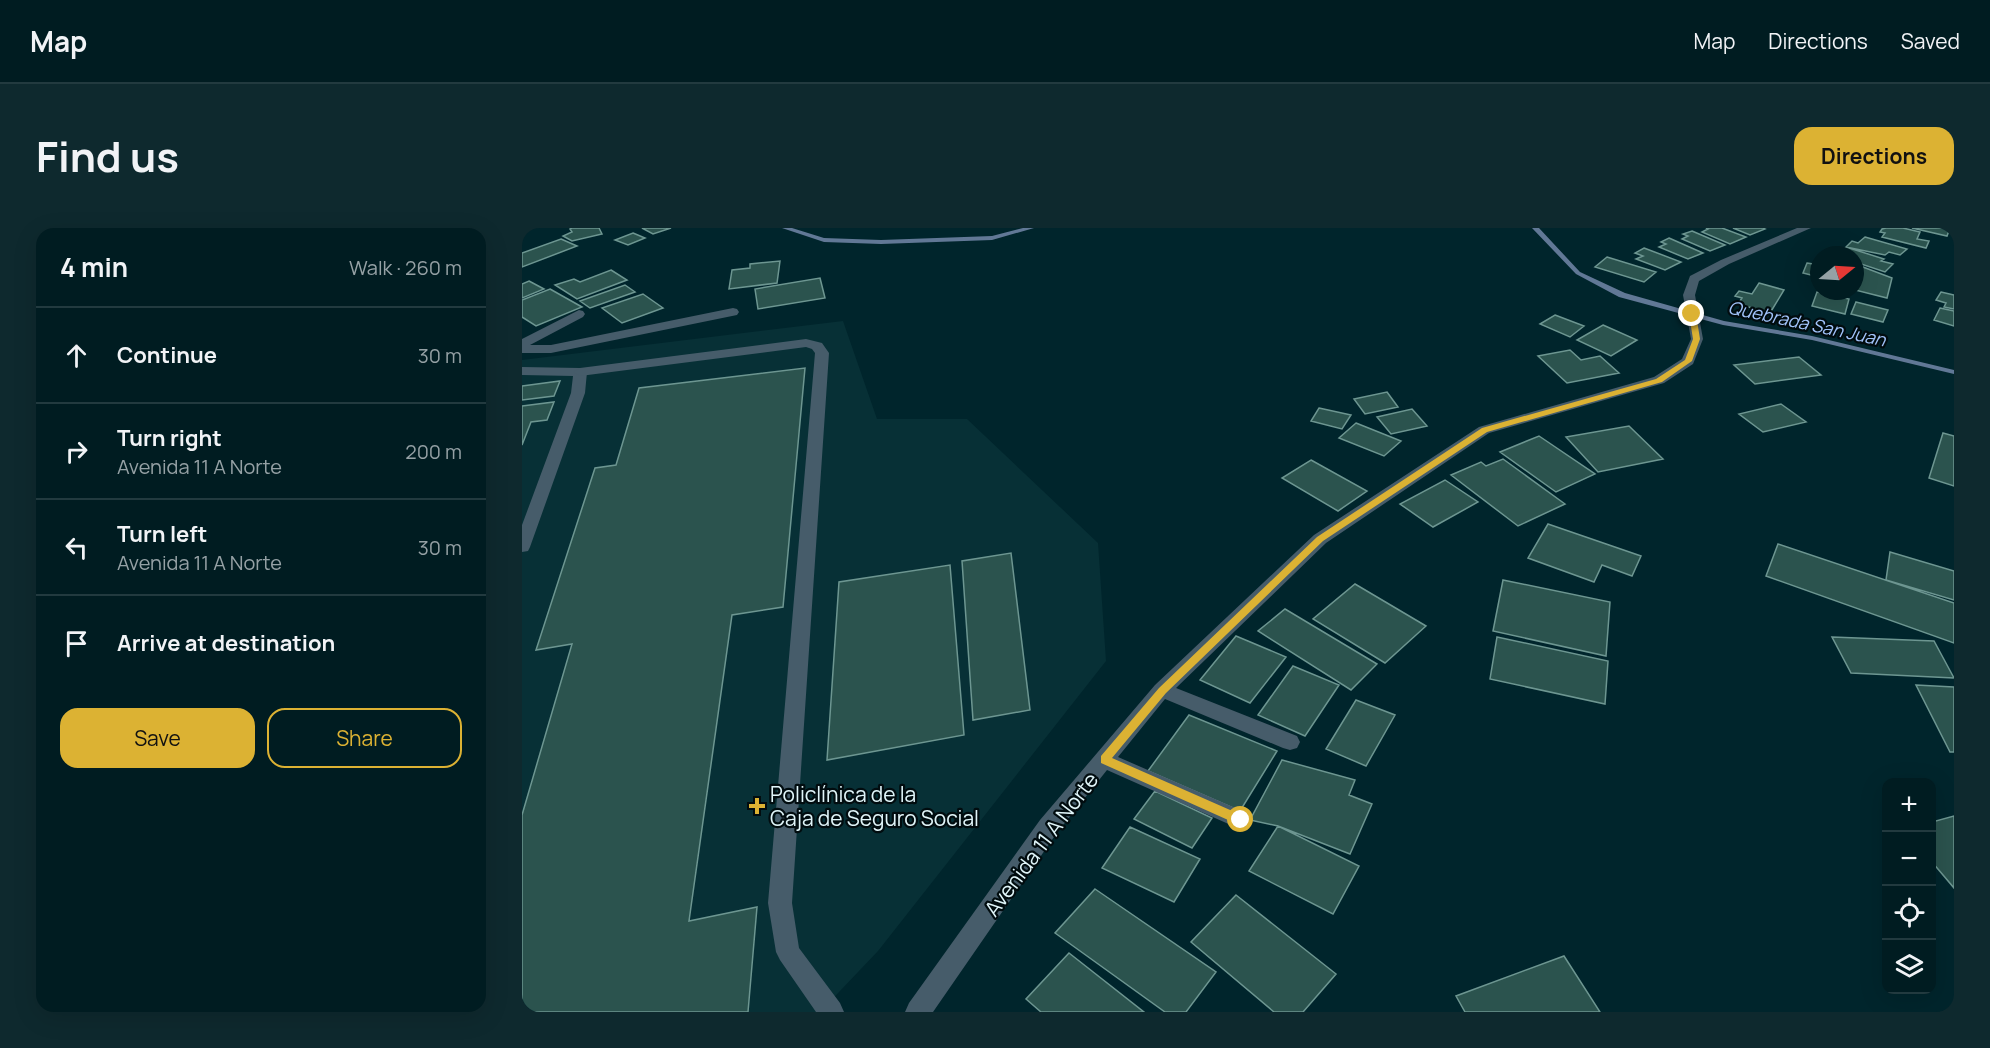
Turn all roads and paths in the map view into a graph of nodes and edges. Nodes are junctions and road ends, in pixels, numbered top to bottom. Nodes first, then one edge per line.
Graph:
1 (1806, 228) edge
2 (733, 312) dead end
3 (579, 314) dead end
4 (522, 344) edge
5 (522, 349) edge
6 (522, 371) edge
7 (580, 372) junction
8 (522, 547) edge
9 (1162, 690) junction
10 (1290, 742) dead end
11 (1104, 759) junction
12 (1241, 820) dead end
13 (831, 1012) edge
14 (918, 1012) edge

1 - 9 street, Avenida 11 A Norte
2 - 5 street
3 - 4 street
6 - 7 street
7 - 8 street
7 - 13 street
9 - 10 street
9 - 11 street, Avenida 11 A Norte
11 - 12 street
11 - 14 street, Avenida 11 A Norte

